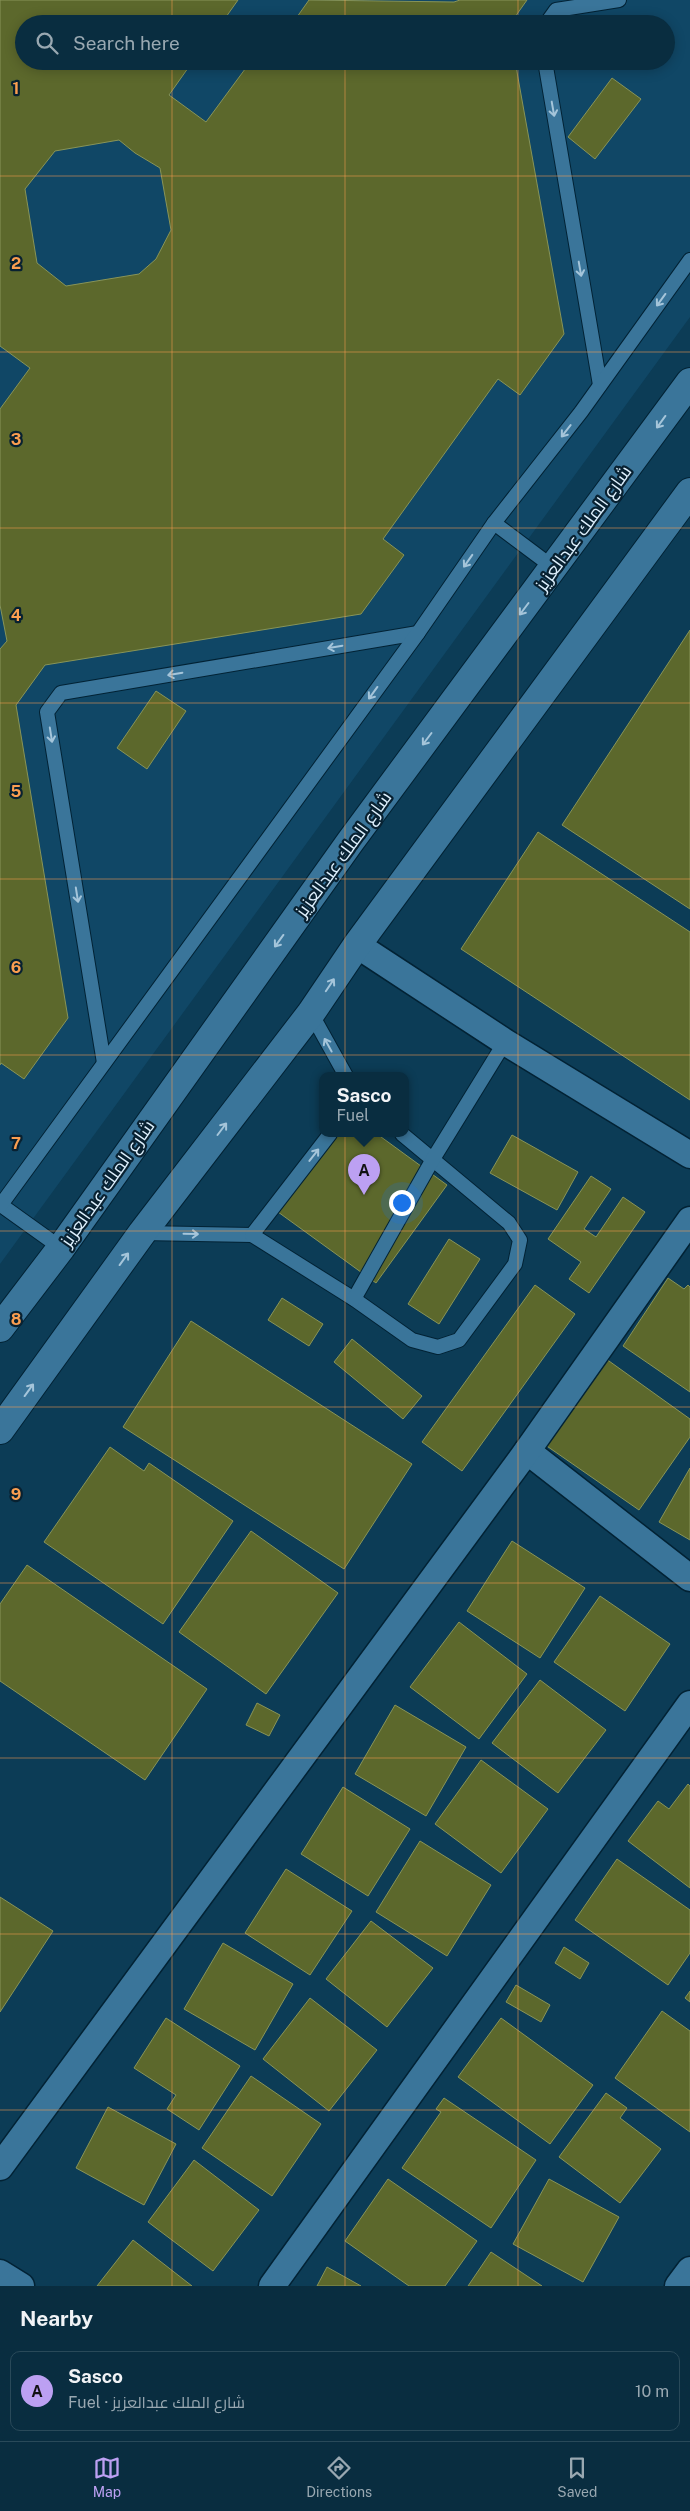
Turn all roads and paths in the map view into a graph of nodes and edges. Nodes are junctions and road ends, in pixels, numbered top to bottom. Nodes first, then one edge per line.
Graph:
1 (619, 0) edge
2 (552, 15) edge
3 (547, 70) edge
4 (690, 260) edge
5 (690, 382) edge
6 (600, 385) junction
7 (690, 492) edge
8 (494, 523) junction
9 (554, 568) junction
10 (418, 633) junction
11 (357, 945) junction
12 (311, 1013) junction
13 (505, 1042) junction
14 (104, 1063) junction
15 (344, 1072) edge
16 (328, 1137) edge
17 (406, 1137) edge
18 (690, 1154) edge
19 (433, 1159) junction
20 (1, 1205) edge
21 (690, 1220) edge
22 (142, 1233) junction
23 (252, 1235) junction
24 (61, 1248) junction
25 (354, 1299) junction
26 (0, 1328) edge
27 (0, 1430) edge
28 (527, 1451) junction
29 (690, 1578) edge
30 (690, 1704) edge
31 (0, 2167) edge
32 (690, 2270) edge
33 (0, 2273) edge
34 (21, 2286) edge
35 (272, 2286) edge
36 (678, 2286) edge

1 - 2 lane
3 -> 6 lane
4 -> 6 lane
5 -> 9 street, شارع الملك عبدالعزيز
6 -> 8 lane
7 - 11 street
8 - 9 lane
8 -> 10 lane
9 -> 24 street, شارع الملك عبدالعزيز
10 -> 14 lane
10 -> 14 lane
12 -> 11 street
11 - 13 street
15 -> 12 lane
22 -> 12 street
13 - 18 street
13 - 19 lane
14 - 20 lane
23 -> 16 lane
17 - 19 lane
19 - 25 lane
19 - 25 lane
20 - 24 lane
21 - 28 street
22 -> 23 lane
27 -> 22 street
23 - 25 lane
24 - 26 street, شارع الملك عبدالعزيز
28 - 29 street
28 - 31 street
30 - 35 street
32 - 36 street
33 - 34 street

